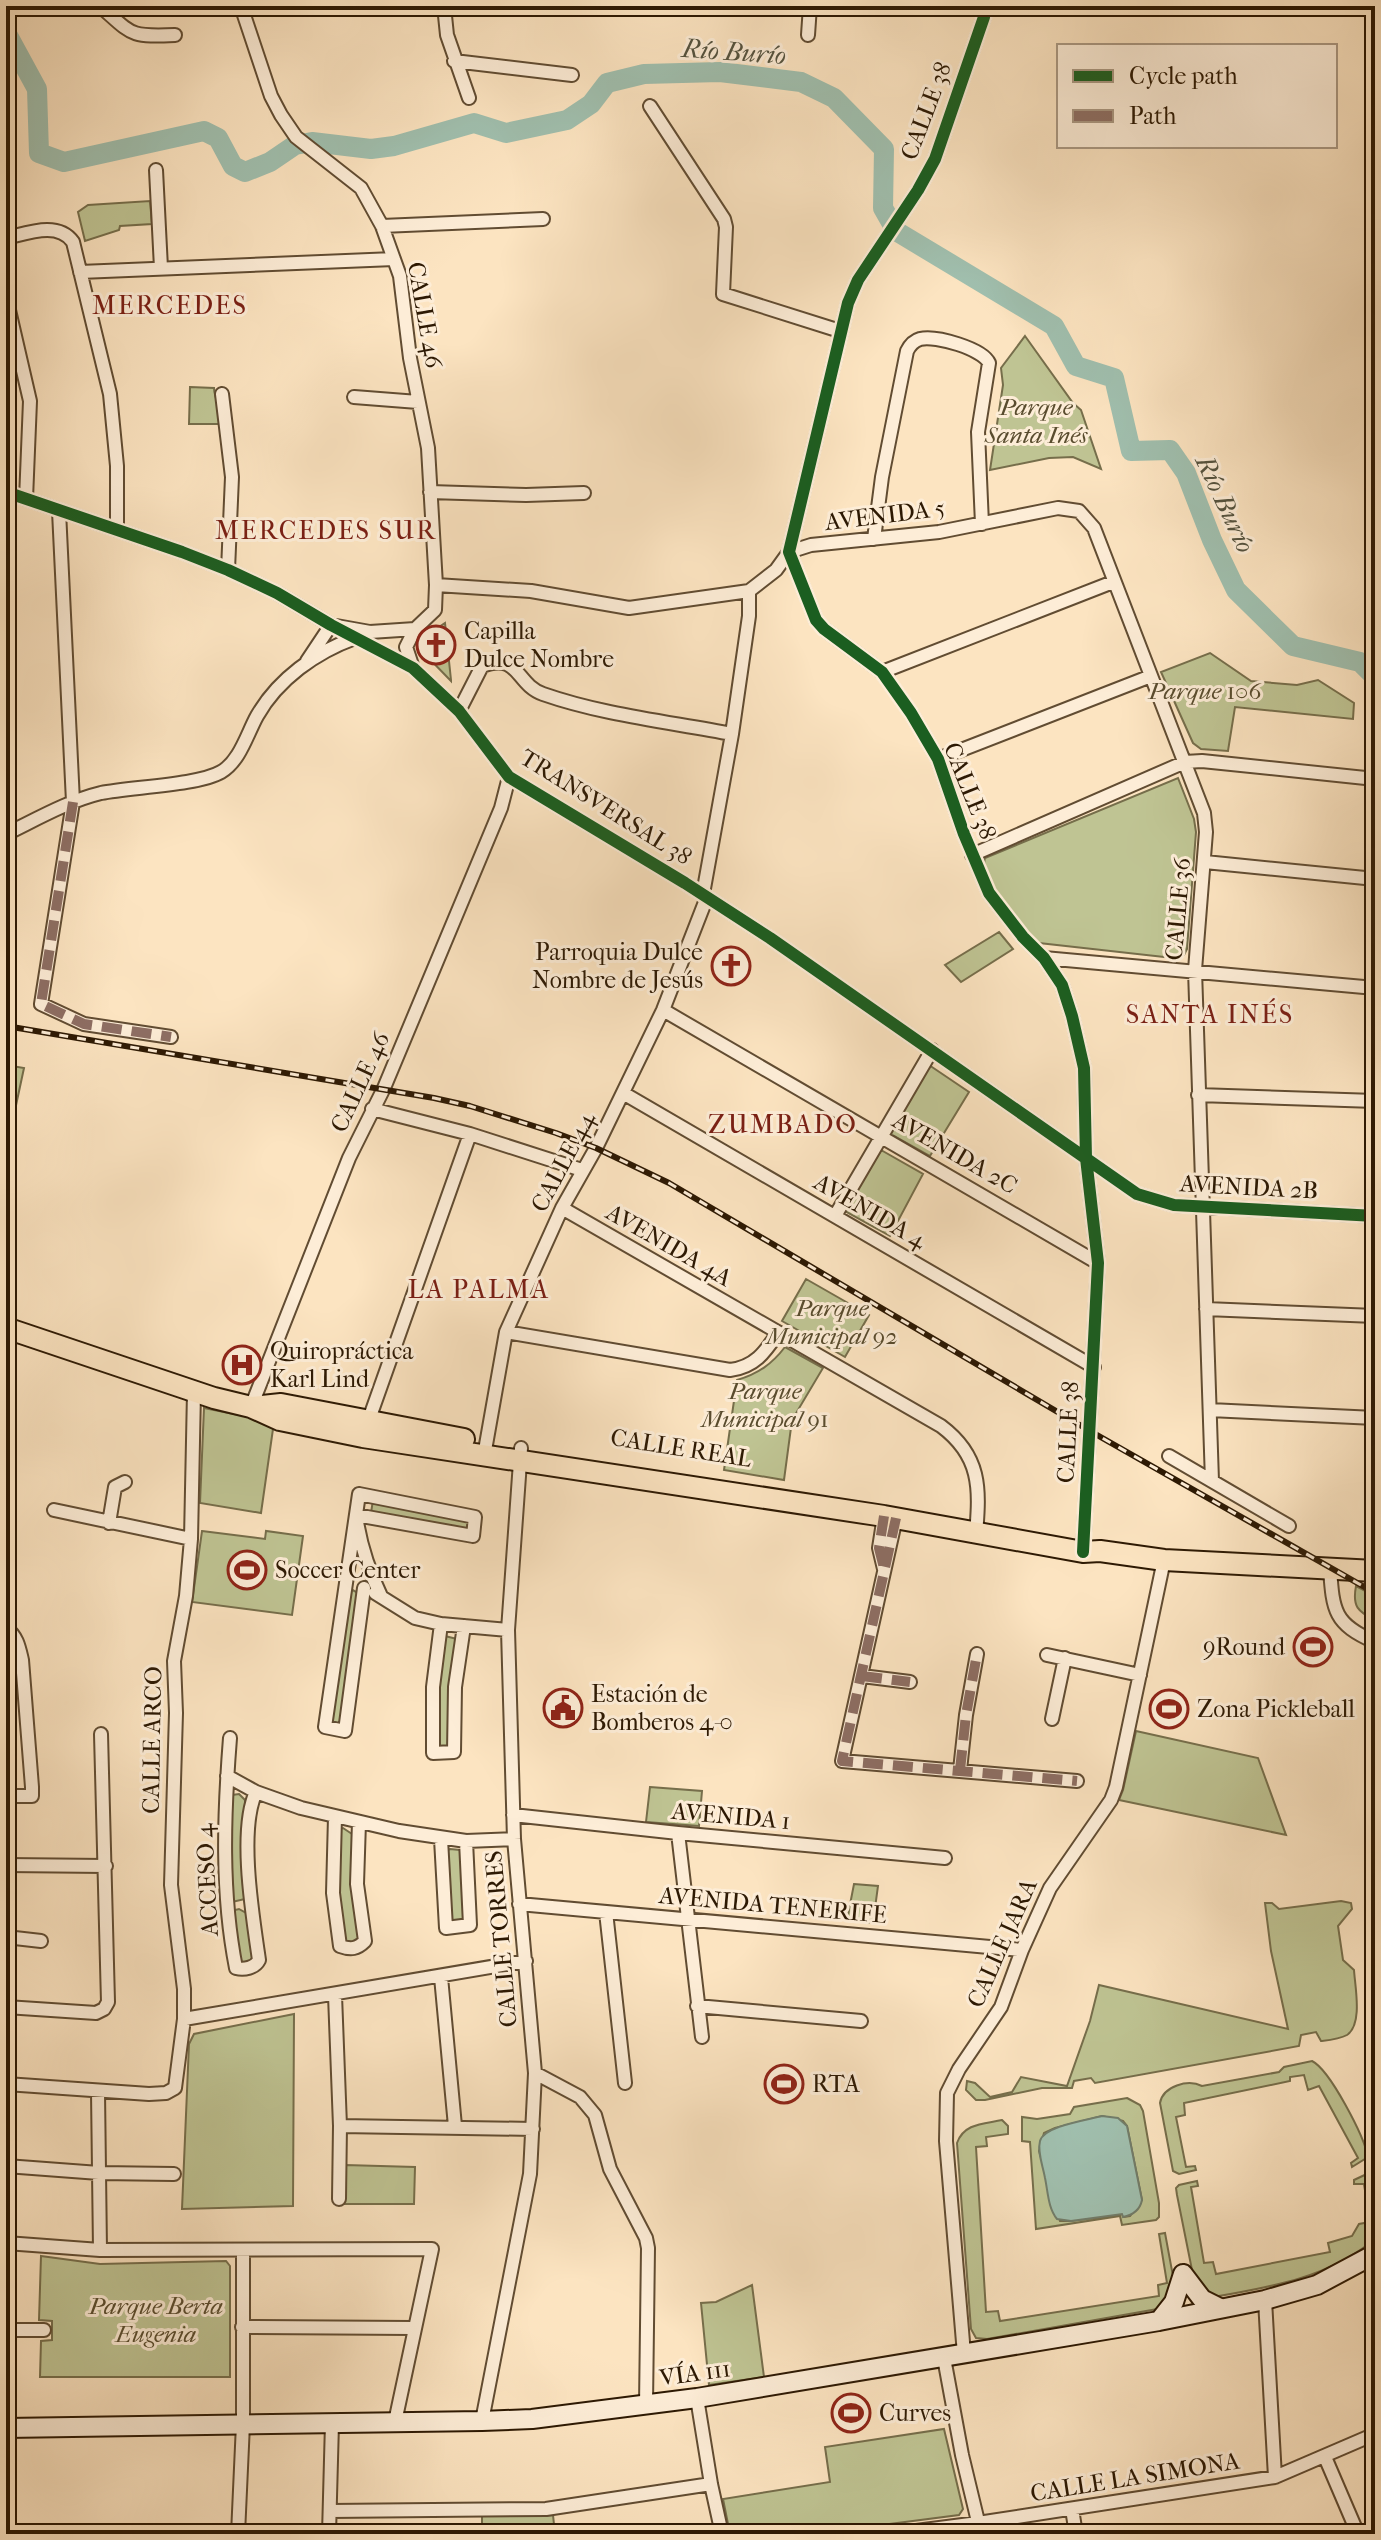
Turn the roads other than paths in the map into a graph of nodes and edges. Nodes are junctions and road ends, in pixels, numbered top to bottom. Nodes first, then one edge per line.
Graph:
1 (100, 6) edge
2 (241, 6) edge
3 (444, 6) edge
4 (810, 6) edge
5 (994, 6) edge
6 (984, 12) edge
7 (175, 35) dead end
8 (808, 35) dead end
9 (454, 61) junction
10 (572, 75) dead end
11 (469, 98) dead end
12 (650, 106) dead end
13 (156, 170) dead end
14 (543, 219) dead end
15 (382, 226) junction
16 (6, 238) edge
17 (394, 259) junction
18 (161, 268) junction
19 (80, 272) junction
20 (6, 297) edge
21 (840, 331) junction
22 (222, 394) dead end
23 (354, 397) dead end
24 (418, 402) junction
25 (6, 492) edge
26 (430, 492) junction
27 (584, 493) dead end
28 (26, 499) junction
29 (59, 511) junction
30 (1079, 511) joint
31 (982, 524) junction
32 (117, 530) junction
33 (874, 539) junction
34 (789, 552) junction
35 (228, 570) junction
36 (1113, 582) junction
37 (436, 585) junction
38 (475, 586) junction
39 (749, 591) junction
40 (435, 610) junction
41 (331, 625) junction
42 (415, 629) junction
43 (355, 638) junction
44 (305, 664) junction
45 (413, 668) junction
46 (882, 672) junction
47 (1151, 676) junction
48 (459, 711) junction
49 (732, 734) junction
50 (938, 759) junction
51 (1185, 762) junction
52 (509, 777) junction
53 (1375, 779) edge
54 (73, 802) junction
55 (6, 834) edge
56 (972, 855) junction
57 (1205, 862) junction
58 (1375, 879) edge
59 (705, 896) junction
60 (1044, 958) junction
61 (1195, 970) junction
62 (1375, 988) edge
63 (663, 1010) junction
64 (171, 1037) dead end
65 (932, 1050) junction
66 (623, 1093) junction
67 (1198, 1095) junction
68 (1375, 1101) edge
69 (372, 1109) junction
70 (470, 1134) junction
71 (882, 1136) junction
72 (1086, 1158) junction
73 (582, 1170) junction
74 (1202, 1206) junction
75 (562, 1208) junction
76 (835, 1216) junction
77 (1375, 1216) edge
78 (1098, 1263) junction
79 (1206, 1309) junction
80 (1375, 1316) edge
81 (6, 1328) edge
82 (506, 1332) junction
83 (778, 1333) junction
84 (1094, 1367) junction
85 (194, 1392) junction
86 (251, 1407) junction
87 (1210, 1410) junction
88 (1375, 1418) edge
89 (365, 1430) junction
90 (485, 1449) junction
91 (521, 1455) junction
92 (1169, 1456) dead end
93 (1212, 1481) junction
94 (125, 1482) dead end
95 (54, 1510) dead end
96 (356, 1515) junction
97 (890, 1517) junction
98 (109, 1523) junction
99 (1289, 1526) dead end
100 (976, 1529) junction
101 (191, 1539) junction
102 (1089, 1548) junction
103 (1164, 1560) junction
104 (1330, 1569) junction
105 (1375, 1571) edge
106 (346, 1582) junction
107 (364, 1588) junction
108 (381, 1596) junction
109 (441, 1624) junction
110 (464, 1626) junction
111 (9, 1630) edge
112 (508, 1630) junction
113 (1375, 1642) edge
114 (977, 1654) dead end
115 (1047, 1655) dead end
116 (1065, 1658) junction
117 (1140, 1675) junction
118 (862, 1676) junction
119 (910, 1682) dead end
120 (1052, 1719) dead end
121 (101, 1734) dead end
122 (230, 1738) dead end
123 (960, 1770) junction
124 (227, 1776) junction
125 (1077, 1781) dead end
126 (256, 1792) junction
127 (6, 1796) edge
128 (513, 1815) junction
129 (335, 1817) junction
130 (359, 1822) junction
131 (678, 1833) junction
132 (441, 1839) junction
133 (514, 1839) junction
134 (466, 1841) junction
135 (945, 1858) dead end
136 (6, 1865) edge
137 (106, 1866) junction
138 (519, 1904) junction
139 (226, 1905) junction
140 (250, 1905) junction
141 (606, 1912) junction
142 (686, 1919) junction
143 (6, 1937) edge
144 (41, 1941) dead end
145 (1022, 1950) junction
146 (526, 1961) junction
147 (441, 1977) junction
148 (335, 1995) junction
149 (697, 2006) junction
150 (6, 2007) edge
151 (184, 2019) junction
152 (861, 2021) dead end
153 (702, 2037) dead end
154 (535, 2073) junction
155 (625, 2083) dead end
156 (6, 2084) edge
157 (98, 2092) junction
158 (340, 2126) junction
159 (455, 2126) junction
160 (533, 2129) junction
161 (6, 2166) edge
162 (99, 2173) junction
163 (174, 2174) dead end
164 (339, 2199) dead end
165 (6, 2243) edge
166 (100, 2250) junction
167 (243, 2251) junction
168 (1375, 2254) edge
169 (1265, 2300) junction
170 (1220, 2308) junction
171 (1159, 2321) junction
172 (242, 2327) junction
173 (413, 2328) junction
174 (6, 2330) edge
175 (44, 2330) dead end
176 (964, 2354) junction
177 (944, 2358) junction
178 (697, 2398) junction
179 (646, 2405) junction
180 (482, 2421) junction
181 (395, 2422) junction
182 (332, 2423) junction
183 (243, 2424) junction
184 (6, 2428) edge
185 (1375, 2434) edge
186 (1325, 2457) junction
187 (1275, 2477) junction
188 (711, 2484) junction
189 (1072, 2509) junction
190 (330, 2511) junction
191 (980, 2529) edge
192 (238, 2532) edge
193 (6, 2533) edge
194 (122, 2533) edge
195 (329, 2534) edge
196 (722, 2534) edge
197 (893, 2534) edge
198 (1076, 2534) edge
199 (1358, 2534) edge

1 - 7 street
2 - 15 street, CALLE 46
3 - 9 street
4 - 8 street
5 - 6 street
6 - 21 street, CALLE 38
9 - 10 street
9 - 11 street
12 - 21 street
13 - 18 street
14 - 15 street
15 - 17 street, CALLE 46
16 - 19 street
17 - 18 street
17 - 24 street, CALLE 46
18 - 19 street
19 - 32 street
20 - 28 street
21 - 34 street, CALLE 38
22 - 35 street
23 - 24 street
24 - 26 street, CALLE 46
25 - 28 street, TRANSVERSAL 38
26 - 27 street
26 - 37 street, CALLE 46
28 - 29 street, TRANSVERSAL 38
29 - 32 street, TRANSVERSAL 38
29 - 54 street
30 - 31 street, AVENIDA 5
30 - 36 street, CALLE 36
31 - 33 street, AVENIDA 5
31 - 33 street
32 - 35 street, TRANSVERSAL 38
33 - 34 street, AVENIDA 5
34 - 39 street
34 - 46 street, CALLE 38
35 - 41 street, TRANSVERSAL 38
36 - 46 street
36 - 47 street, CALLE 36
37 - 38 street
37 - 40 street, CALLE 46
38 - 39 street
38 - 40 street
39 - 49 street, CALLE 44
40 - 42 street
41 - 42 street
41 - 43 street, TRANSVERSAL 38
41 - 44 street
42 - 45 street
43 - 44 street
43 - 45 street, TRANSVERSAL 38
44 - 54 street
45 - 48 street, TRANSVERSAL 38
46 - 50 street, CALLE 38
47 - 50 street
47 - 51 street, CALLE 36
48 - 49 street
48 - 52 street, TRANSVERSAL 38
49 - 59 street, CALLE 44
50 - 56 street, CALLE 38
51 - 53 street
51 - 56 street
51 - 57 street, CALLE 36
52 - 59 street, TRANSVERSAL 38
52 - 69 street, CALLE 46
54 - 55 street
54 - 64 street
56 - 60 street, CALLE 38
57 - 58 street
57 - 61 street, CALLE 36
59 - 63 street, CALLE 44
59 - 65 street, TRANSVERSAL 38
60 - 61 street
60 - 72 street, CALLE 38
61 - 62 street
61 - 67 street, CALLE 36
63 - 66 street, CALLE 44
63 - 71 street, AVENIDA 2C
65 - 71 street
65 - 72 street, TRANSVERSAL 38
66 - 73 street, CALLE 44
66 - 76 street, AVENIDA 4
67 - 68 street
67 - 74 street, CALLE 36
69 - 70 street
69 - 86 street, CALLE 46
70 - 73 street
70 - 89 street
71 - 76 street
71 - 78 street, AVENIDA 2C
72 - 74 street, AVENIDA 2B
72 - 78 street, CALLE 38
73 - 75 street, CALLE 44
74 - 77 street, AVENIDA 2B
74 - 79 street, CALLE 36
75 - 82 street, CALLE 44
75 - 83 street, AVENIDA 4A
76 - 84 street, AVENIDA 4
78 - 84 street, CALLE 38
79 - 80 street
79 - 87 street, CALLE 36
81 - 85 main road, CALLE REAL
82 - 83 street
82 - 90 street, CALLE 44
83 - 100 street, AVENIDA 4A
84 - 102 street, CALLE 38
85 - 86 main road, CALLE REAL
85 - 101 street, CALLE ARCO
86 - 89 main road, CALLE REAL
87 - 88 street
87 - 93 street, CALLE 36
89 - 90 main road, CALLE REAL
90 - 91 main road, CALLE REAL
91 - 97 main road, CALLE REAL
91 - 100 main road, CALLE REAL
91 - 112 street, CALLE TORRES
92 - 93 street
93 - 99 street
94 - 98 street
95 - 98 street
96 - 96 street
96 - 106 street
96 - 108 street
97 - 100 main road, CALLE REAL
97 - 118 street
98 - 101 street
100 - 102 main road, CALLE REAL
101 - 151 street, CALLE ARCO
102 - 103 main road, CALLE REAL
103 - 104 main road, CALLE REAL
103 - 117 street, CALLE JARA
104 - 105 main road, CALLE REAL
104 - 113 street
106 - 107 street
106 - 107 street
107 - 108 street
108 - 109 street
109 - 110 street
109 - 110 street
110 - 112 street
111 - 127 street
112 - 128 street, CALLE TORRES
114 - 123 street
115 - 116 street
116 - 117 street
116 - 120 street
117 - 145 street, CALLE JARA
118 - 119 street
118 - 123 street
121 - 137 street
122 - 124 street, ACCESO 4
123 - 125 street
124 - 126 street
124 - 139 street, ACCESO 4
126 - 129 street
126 - 140 street, ACCESO 4
128 - 131 street, AVENIDA 1
128 - 133 street, CALLE TORRES
129 - 130 street
129 - 130 street
130 - 132 street
131 - 135 street, AVENIDA 1
131 - 142 street
132 - 134 street
132 - 134 street
133 - 134 street
133 - 138 street, CALLE TORRES
136 - 137 street
137 - 150 street
138 - 141 street, AVENIDA TENERIFE
138 - 146 street, CALLE TORRES
139 - 140 street
139 - 140 street, ACCESO 4
141 - 142 street, AVENIDA TENERIFE
141 - 155 street
142 - 145 street, AVENIDA TENERIFE
142 - 149 street
143 - 144 street
145 - 176 street, CALLE JARA
146 - 147 street
146 - 154 street, CALLE TORRES
147 - 148 street
147 - 159 street
148 - 151 street
148 - 158 street
149 - 152 street
149 - 153 street
151 - 157 street, CALLE ARCO
154 - 160 street, CALLE TORRES
154 - 179 street
156 - 157 street
157 - 162 street
158 - 159 street
158 - 164 street
159 - 160 street
160 - 180 street, CALLE TORRES
161 - 162 street
162 - 163 street
162 - 166 street
165 - 166 street
166 - 167 street
167 - 172 street
167 - 173 street
168 - 169 main road, VÍA 111
169 - 170 main road, VÍA 111
169 - 187 street
170 - 171 main road, VÍA 111
170 - 171 main road
171 - 176 main road, VÍA 111
172 - 173 street
172 - 183 street
173 - 181 street
174 - 175 street
176 - 177 main road, VÍA 111
177 - 178 main road, VÍA 111
177 - 191 street
178 - 179 main road, VÍA 111
178 - 188 street
179 - 180 main road, VÍA 111
180 - 181 main road, VÍA 111
181 - 182 main road, VÍA 111
182 - 183 main road, VÍA 111
182 - 190 street
183 - 184 main road, VÍA 111
183 - 192 street
185 - 186 street, CALLE LA SIMONA
186 - 187 street, CALLE LA SIMONA
186 - 199 street
187 - 189 street, CALLE LA SIMONA
188 - 190 street
188 - 196 street
189 - 191 street, CALLE LA SIMONA
189 - 198 street
190 - 195 street
191 - 197 street, CALLE LA SIMONA
192 - 194 street
193 - 194 street

